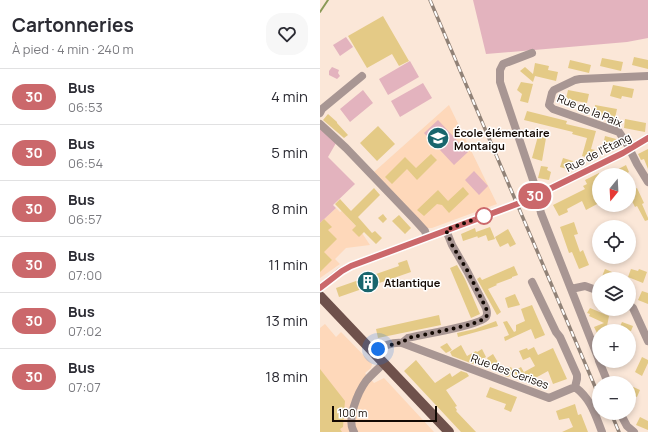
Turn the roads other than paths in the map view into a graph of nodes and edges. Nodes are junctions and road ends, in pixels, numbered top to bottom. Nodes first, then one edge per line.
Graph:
1 (532, 53) dead end
2 (362, 76) dead end
3 (648, 76) edge
4 (320, 113) edge
5 (320, 124) edge
6 (648, 138) edge
7 (630, 149) junction
8 (648, 182) edge
9 (536, 196) junction
10 (446, 230) junction
11 (427, 238) junction
12 (532, 282) dead end
13 (320, 288) edge
14 (571, 289) junction
15 (592, 289) edge
16 (320, 296) edge
17 (636, 315) edge
18 (648, 341) edge
19 (402, 343) junction
20 (592, 343) edge
21 (374, 352) junction
22 (384, 363) junction
23 (575, 387) junction
24 (624, 420) edge
25 (354, 432) edge
26 (449, 432) edge
27 (602, 432) edge
28 (634, 432) edge

1 - 9 street
2 - 4 street
3 - 7 street, Rue de la Paix
5 - 11 street
6 - 7 street, Rue de l'Étang
7 - 8 street
7 - 9 street, Rue de l'Étang
9 - 10 street, Rue de l'Étang
9 - 14 street
10 - 11 street, Rue de l'Étang
10 - 19 street
11 - 13 street, Rue de l'Étang
12 - 23 street
14 - 15 street
14 - 20 street
16 - 21 main road
17 - 18 street
19 - 21 street
19 - 23 street, Rue des Cerises
21 - 22 main road
22 - 25 street
22 - 26 main road
23 - 27 street
24 - 28 street

